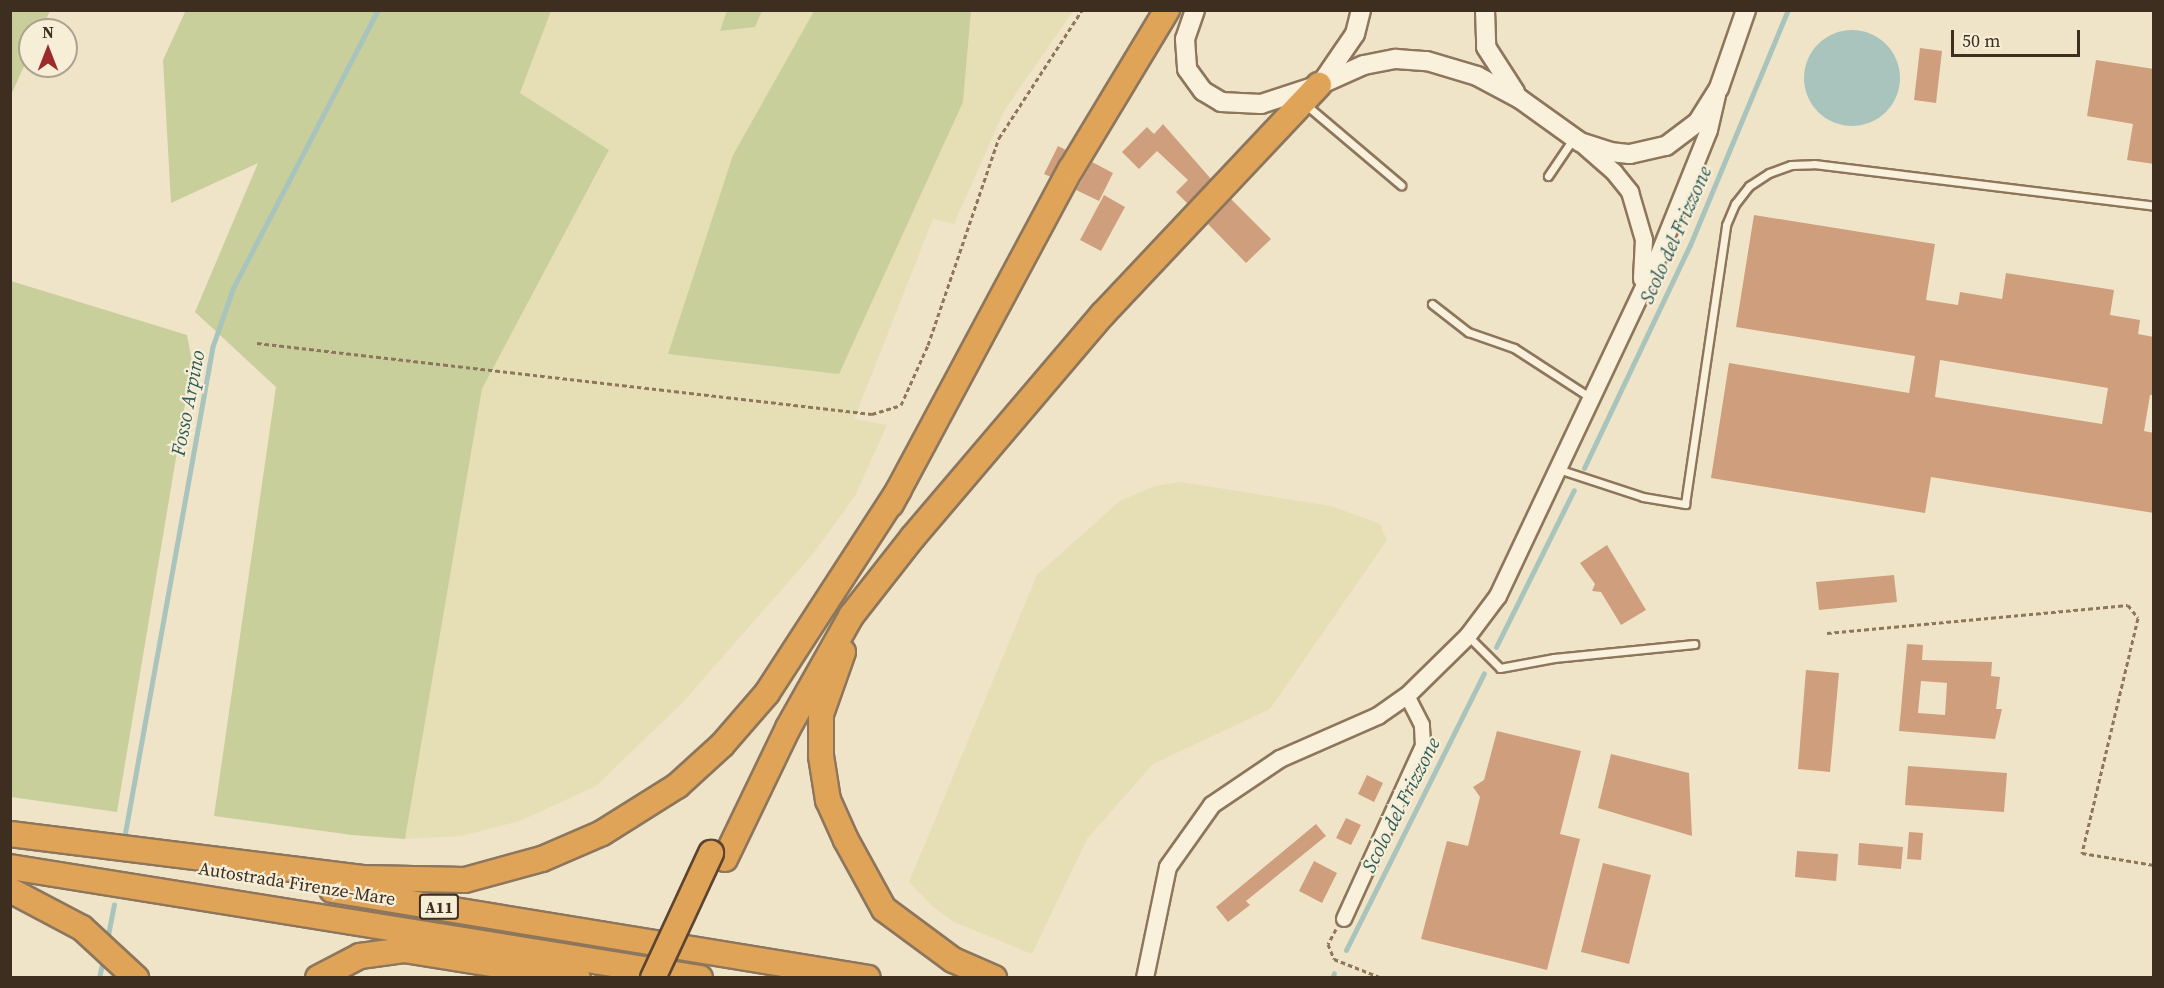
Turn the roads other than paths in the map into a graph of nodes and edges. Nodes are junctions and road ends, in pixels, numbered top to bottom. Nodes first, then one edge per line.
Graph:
1 (1167, 10) edge
2 (1195, 10) edge
3 (1361, 10) edge
4 (1485, 10) edge
5 (1737, 10) edge
6 (1746, 10) edge
7 (1731, 49) junction
8 (1319, 85) junction
9 (1719, 88) junction
10 (1520, 99) junction
11 (1303, 103) junction
12 (1577, 140) junction
13 (1548, 176) dead end
14 (1401, 185) dead end
15 (2154, 206) edge
16 (1638, 297) junction
17 (1432, 304) dead end
18 (1591, 399) junction
19 (1558, 469) junction
20 (899, 490) junction
21 (913, 537) junction
22 (1468, 636) junction
23 (1695, 644) dead end
24 (1407, 696) junction
25 (10, 836) edge
26 (718, 856) junction
27 (10, 867) edge
28 (10, 890) edge
29 (1344, 919) road end
30 (136, 978) edge
31 (318, 978) edge
32 (578, 978) edge
33 (653, 978) edge
34 (669, 978) edge
35 (700, 978) edge
36 (868, 978) edge
37 (994, 978) edge
38 (1145, 978) edge

1 - 20 highway
2 - 8 main road
3 - 8 main road
4 - 10 main road
5 - 7 main road
6 - 7 main road
7 - 9 main road
8 - 10 main road
8 - 11 highway
9 - 12 main road
9 - 16 street
10 - 12 main road
11 - 14 lane
11 - 21 highway
12 - 13 lane
12 - 16 street
15 - 19 lane
16 - 18 street
17 - 18 lane
18 - 19 street
19 - 22 street
20 - 25 highway
20 - 26 highway
21 - 26 highway
21 - 37 highway
22 - 23 lane
22 - 24 street
24 - 29 street
24 - 38 street
25 - 36 highway, Autostrada Firenze-Mare / A11
26 - 33 highway, bridge
26 - 34 highway
27 - 35 highway, Autostrada Firenze-Mare / A11
28 - 30 highway
31 - 32 highway

